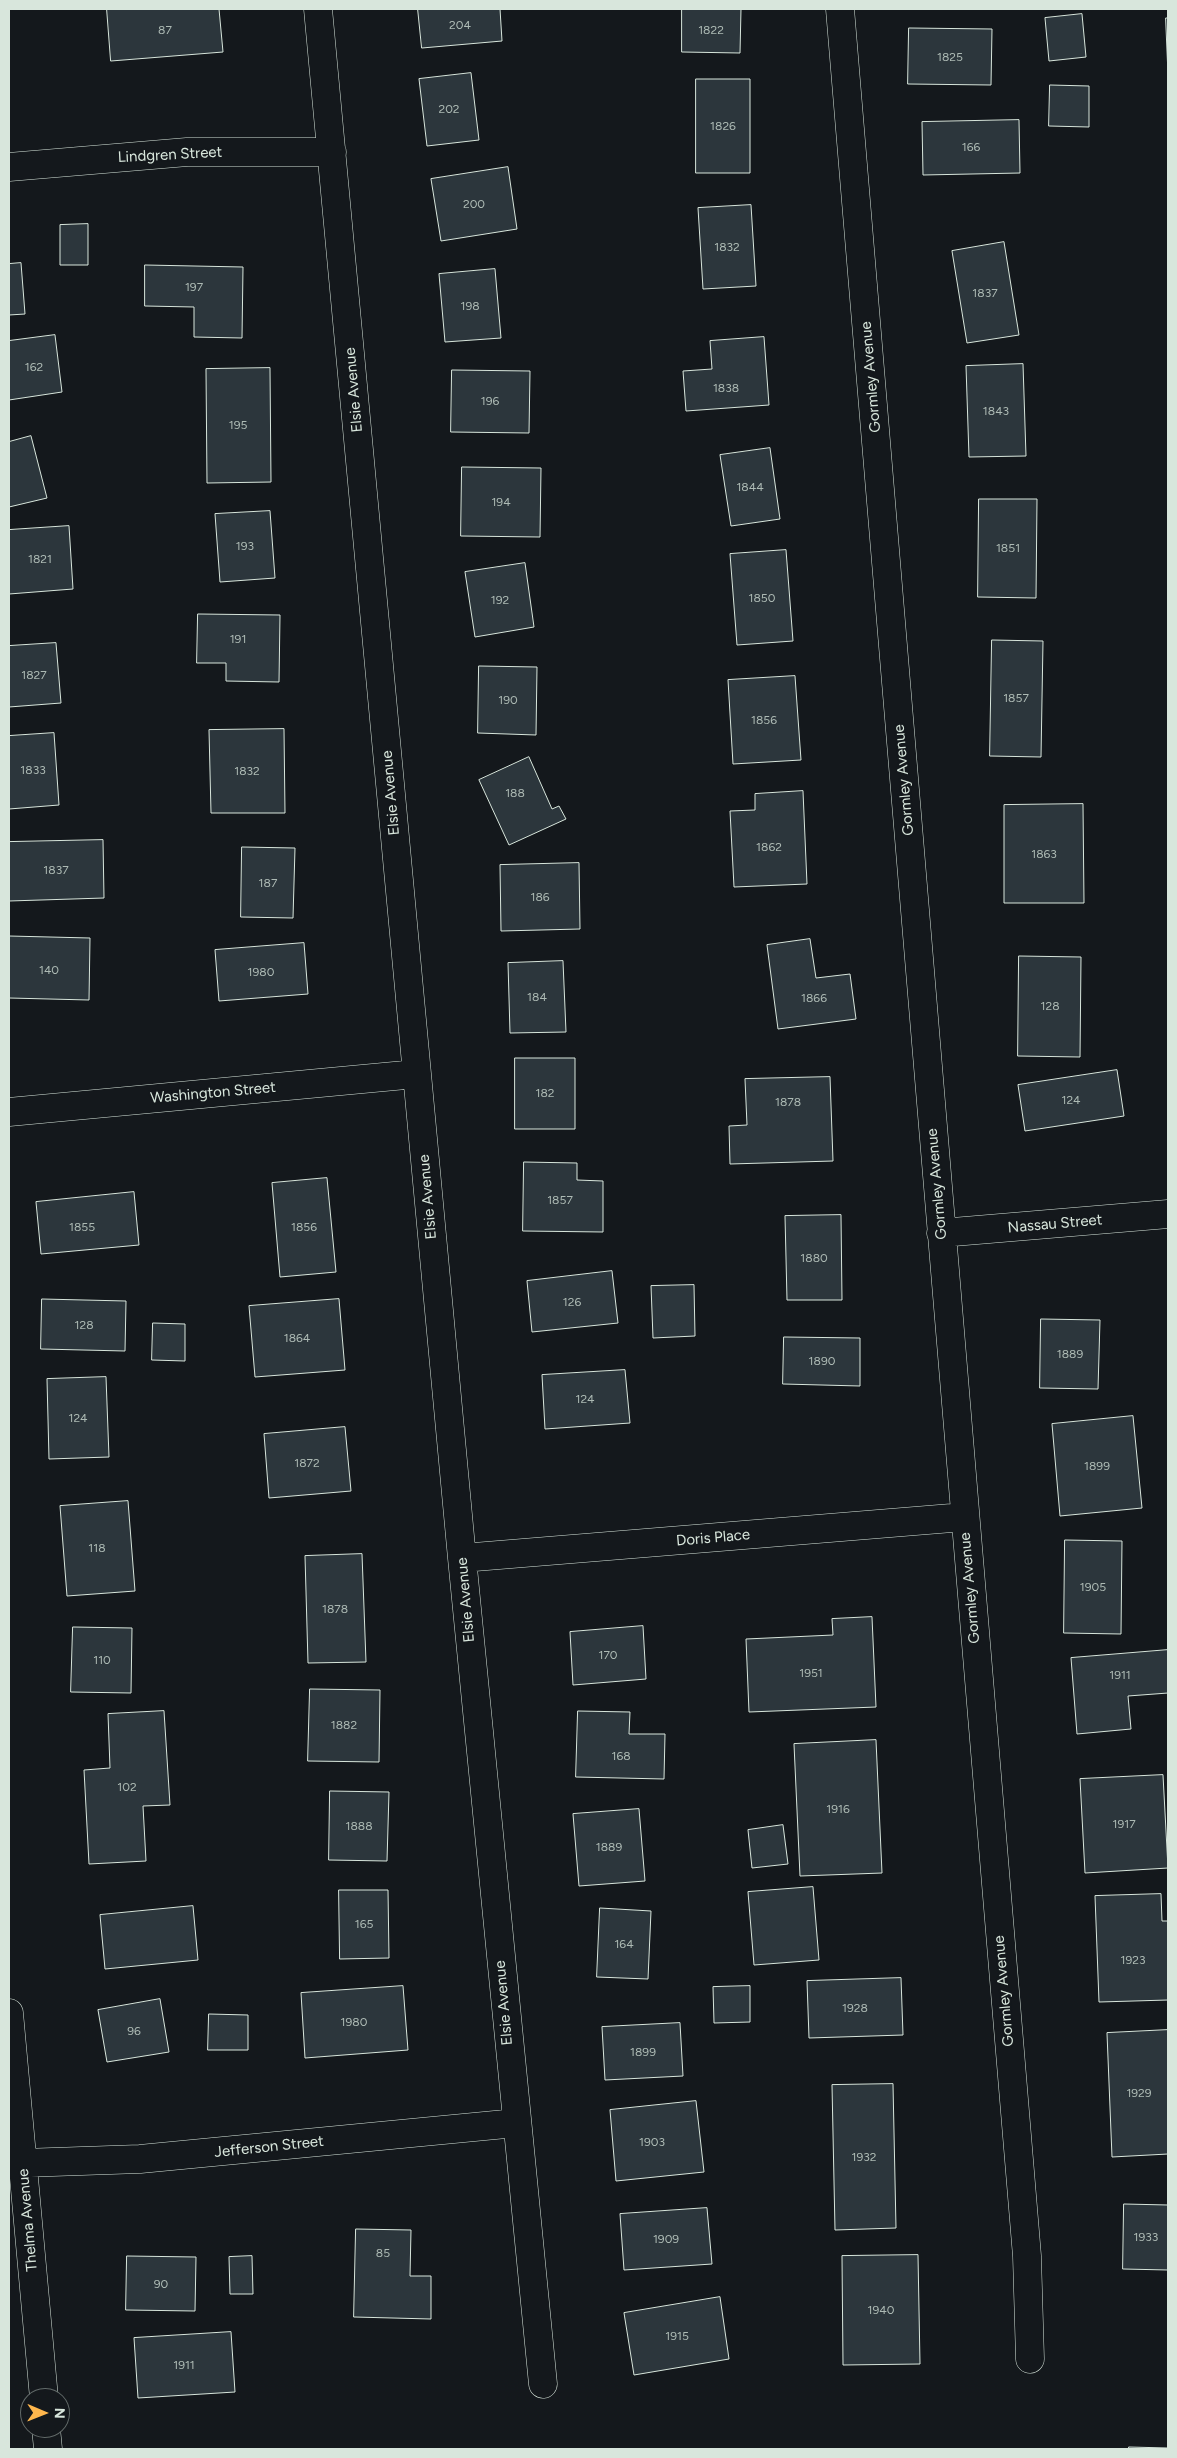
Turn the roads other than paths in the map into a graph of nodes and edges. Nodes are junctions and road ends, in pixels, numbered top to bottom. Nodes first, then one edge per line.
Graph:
1 (318, 9) edge
2 (840, 9) edge
3 (332, 152) junction
4 (9, 167) edge
5 (416, 1074) junction
6 (9, 1112) edge
7 (1168, 1214) edge
8 (941, 1233) junction
9 (964, 1517) junction
10 (462, 1558) junction
11 (9, 2012) edge
12 (516, 2123) junction
13 (23, 2163) junction
14 (1030, 2360) dead end
15 (543, 2384) dead end
16 (43, 2388) edge

1 - 3 street, Elsie Avenue
2 - 8 street, Gormley Avenue
3 - 4 street, Lindgren Street
3 - 5 street, Elsie Avenue
5 - 6 street, Washington Street
5 - 10 street, Elsie Avenue
7 - 8 street, Nassau Street
8 - 9 street, Gormley Avenue
9 - 10 street, Doris Place
9 - 14 street, Gormley Avenue
10 - 12 street, Elsie Avenue
11 - 13 street, Thelma Avenue
12 - 13 street, Jefferson Street
12 - 15 street, Elsie Avenue
13 - 16 street, Thelma Avenue

